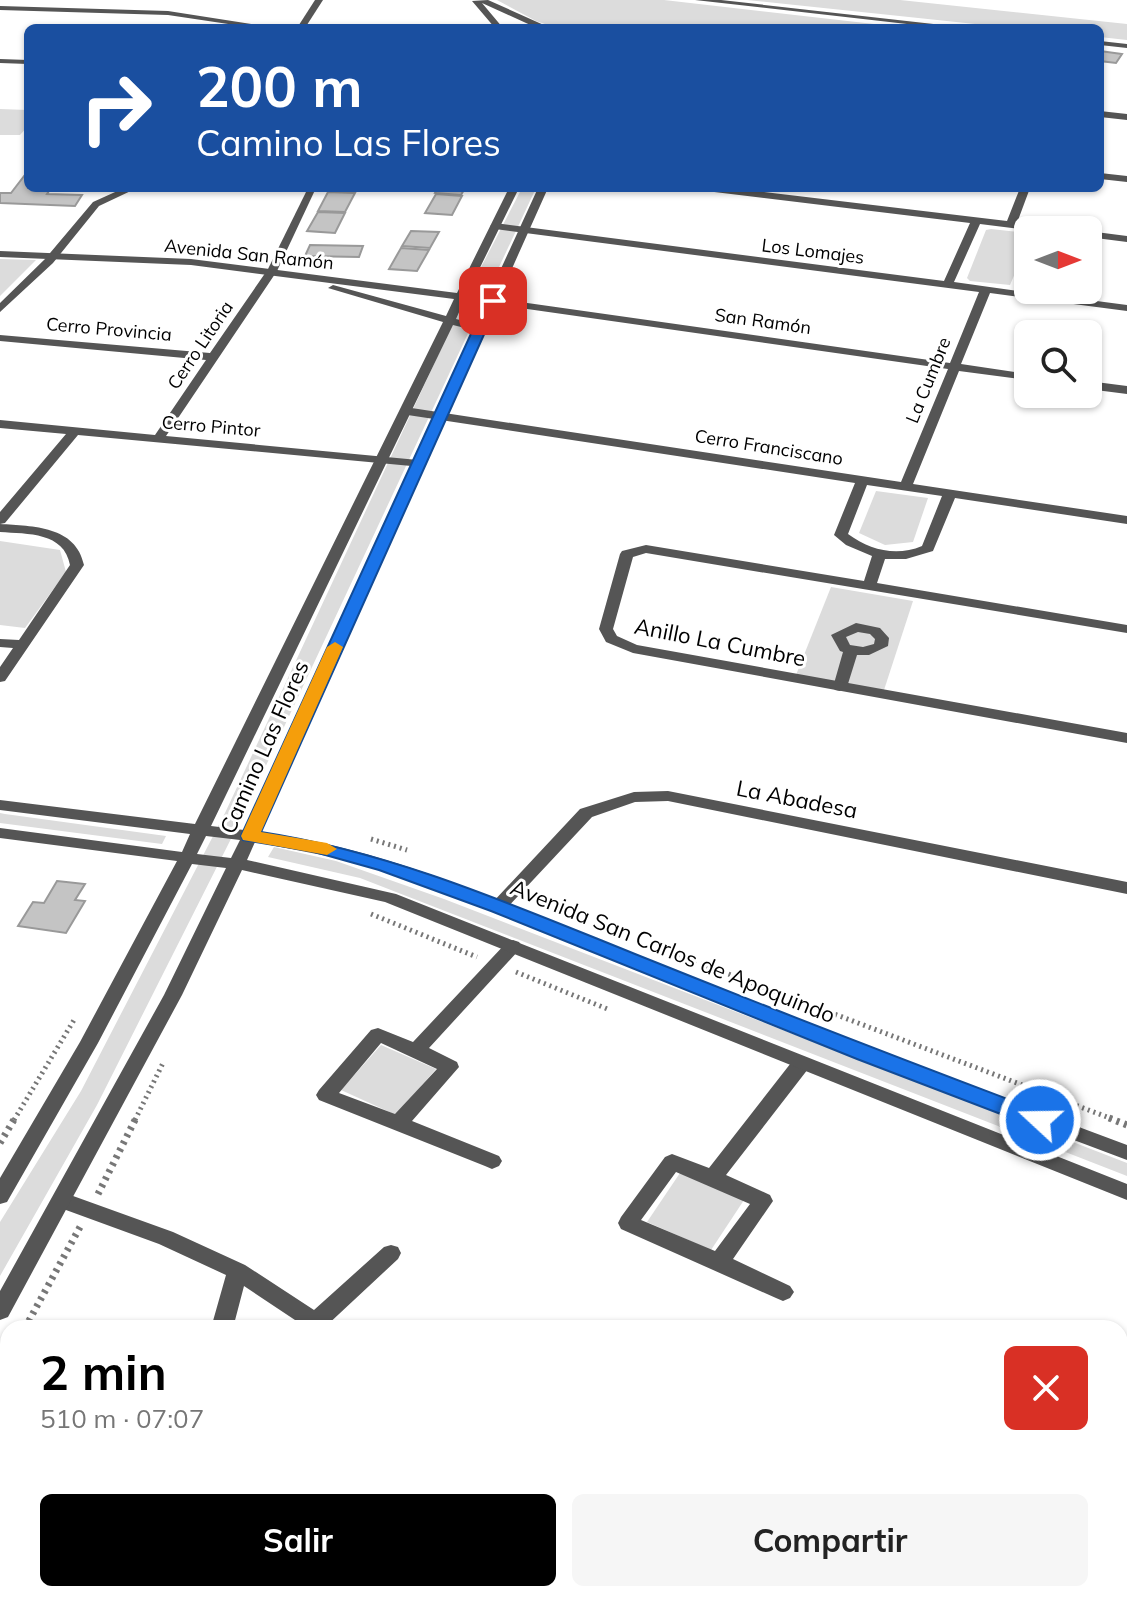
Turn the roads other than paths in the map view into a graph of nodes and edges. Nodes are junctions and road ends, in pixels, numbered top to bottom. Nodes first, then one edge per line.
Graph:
1 (319, 0) edge
2 (475, 0) edge
3 (482, 0) edge
4 (699, 0) edge
5 (0, 8) edge
6 (245, 24) edge
7 (304, 24) edge
8 (495, 24) edge
9 (534, 24) edge
10 (927, 24) edge
11 (1104, 43) edge
12 (1127, 46) edge
13 (0, 61) edge
14 (24, 62) edge
15 (1104, 104) edge
16 (1127, 107) edge
17 (1104, 114) edge
18 (1127, 117) edge
19 (1104, 176) edge
20 (1127, 179) edge
21 (123, 192) edge
22 (310, 192) edge
23 (512, 192) edge
24 (541, 192) edge
25 (739, 192) edge
26 (1023, 192) edge
27 (976, 221) junction
28 (1011, 225) junction
29 (1014, 225) edge
30 (495, 226) junction
31 (524, 229) junction
32 (1102, 236) edge
33 (1127, 239) edge
34 (0, 254) edge
35 (53, 256) junction
36 (272, 271) junction
37 (285, 273) junction
38 (948, 285) junction
39 (986, 289) junction
40 (1014, 293) edge
41 (460, 297) junction
42 (493, 301) junction
43 (1097, 304) edge
44 (1127, 308) edge
45 (0, 309) edge
46 (448, 321) junction
47 (480, 329) junction
48 (0, 338) edge
49 (214, 357) junction
50 (955, 366) junction
51 (1014, 375) edge
52 (1102, 387) edge
53 (1127, 390) edge
54 (405, 411) junction
55 (440, 414) junction
56 (0, 424) edge
57 (75, 431) junction
58 (158, 439) junction
59 (381, 460) junction
60 (418, 464) junction
61 (863, 479) junction
62 (906, 486) junction
63 (950, 493) junction
64 (0, 520) edge
65 (1127, 520) edge
66 (0, 528) edge
67 (879, 556) junction
68 (869, 587) junction
69 (1127, 629) edge
70 (0, 643) edge
71 (23, 645) junction
72 (851, 650) dead end
73 (0, 678) edge
74 (840, 687) junction
75 (1127, 738) edge
76 (0, 805) edge
77 (201, 830) junction
78 (0, 833) edge
79 (250, 836) junction
80 (187, 857) junction
81 (237, 864) junction
82 (1127, 888) edge
83 (498, 907) junction
84 (513, 946) junction
85 (416, 1050) junction
86 (801, 1064) junction
87 (398, 1123) junction
88 (1127, 1153) edge
89 (492, 1161) dead end
90 (713, 1178) junction
91 (1127, 1192) edge
92 (0, 1196) edge
93 (62, 1200) junction
94 (391, 1253) dead end
95 (719, 1262) junction
96 (238, 1271) junction
97 (783, 1292) dead end
98 (0, 1311) edge
99 (224, 1320) edge
100 (305, 1320) edge
101 (317, 1320) edge

1 - 7 street
2 - 8 street
3 - 9 street
4 - 10 street
5 - 6 street
11 - 12 street
13 - 14 street
15 - 16 street
17 - 18 street
19 - 20 street
21 - 35 street
22 - 36 lane
23 - 30 street, Camino Las Flores
24 - 31 street, Camino Las Flores
25 - 27 street
26 - 28 street
27 - 28 street
27 - 38 street
28 - 29 street
30 - 31 street, Los Lomajes
30 - 41 street, Camino Las Flores
31 - 38 street, Los Lomajes
31 - 42 street, Camino Las Flores
32 - 33 street
34 - 35 street, Avenida San Ramón
35 - 36 street, Avenida San Ramón
35 - 45 street
36 - 37 street, Avenida San Ramón
36 - 49 street, Cerro Litoria
37 - 41 street, Avenida San Ramón
37 - 46 street
38 - 39 street, Los Lomajes
39 - 40 street, Los Lomajes
39 - 50 street, La Cumbre
41 - 42 street, Avenida San Ramón
41 - 46 street, Camino Las Flores
42 - 47 street, Camino Las Flores
42 - 50 street, San Ramón
43 - 44 street, Los Lomajes
46 - 47 street
46 - 54 street, Camino Las Flores
47 - 55 street, Camino Las Flores
48 - 49 street, Cerro Provincia
49 - 58 street, Cerro Litoria
50 - 51 street, San Ramón
50 - 62 street, La Cumbre
52 - 53 street
54 - 55 street, Cerro Franciscano
54 - 59 street, Camino Las Flores
55 - 60 street, Camino Las Flores
55 - 61 street, Cerro Franciscano
56 - 57 street, Cerro Pintor
57 - 58 street, Cerro Pintor
57 - 64 street
58 - 59 street, Cerro Pintor
59 - 60 street, Cerro Pintor
59 - 77 street, Camino Las Flores
60 - 79 street, Camino Las Flores
61 - 62 street, Cerro Franciscano
61 - 67 street
62 - 63 street, Cerro Franciscano
63 - 65 street, Cerro Franciscano
63 - 67 street
66 - 71 street
67 - 68 street
68 - 69 street, Anillo La Cumbre
68 - 74 street, Anillo La Cumbre
70 - 71 street
71 - 73 street
72 - 74 street
74 - 75 street, Anillo La Cumbre
76 - 77 street, Avenida San Carlos de Apoquindo
77 - 79 street, Avenida San Carlos de Apoquindo
77 - 80 street, Camino Las Flores
78 - 80 street
79 - 81 street, Camino Las Flores
79 - 83 street, Avenida San Carlos de Apoquindo
80 - 81 street
80 - 92 street, Camino Las Flores
81 - 84 street
81 - 93 street, Camino Las Flores
82 - 83 street, La Abadesa
83 - 88 street, Avenida San Carlos de Apoquindo
84 - 85 street
84 - 86 street
85 - 87 street
85 - 87 street
86 - 90 street
86 - 91 street
87 - 89 street
90 - 95 street
90 - 95 street
93 - 96 street
93 - 98 street, Camino Las Flores
94 - 101 street
95 - 97 street
96 - 99 street
96 - 100 street

